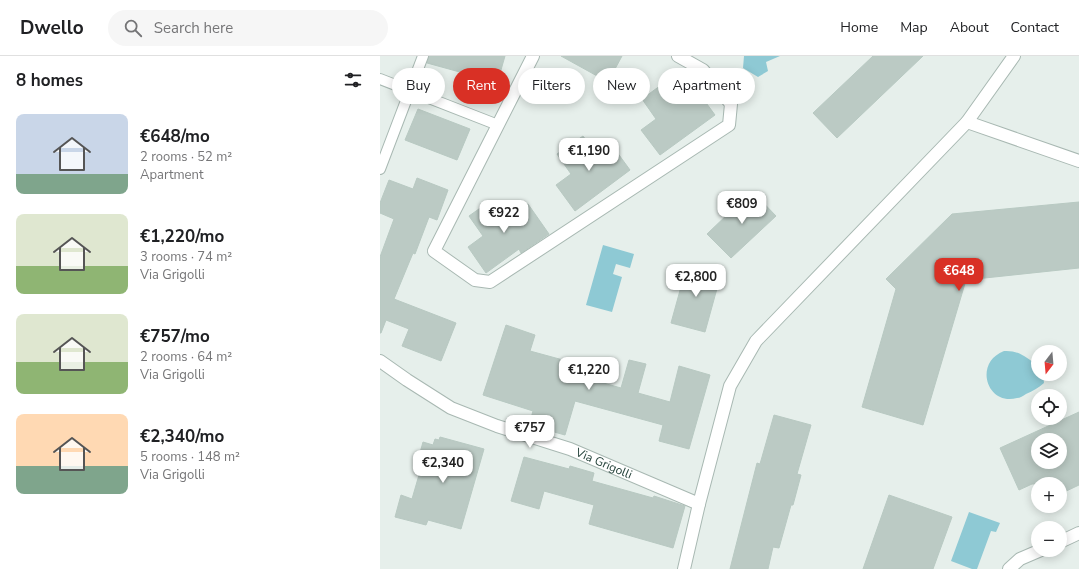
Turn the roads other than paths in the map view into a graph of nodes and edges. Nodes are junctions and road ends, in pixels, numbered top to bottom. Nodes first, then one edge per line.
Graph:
1 (424, 56) edge
2 (533, 56) edge
3 (678, 56) edge
4 (1014, 56) edge
5 (419, 68) edge
6 (380, 79) edge
7 (392, 84) edge
8 (404, 104) edge
9 (443, 104) edge
10 (967, 122) junction
11 (498, 125) junction
12 (1079, 161) edge
13 (380, 169) edge
14 (380, 361) edge
15 (699, 504) junction
16 (1079, 533) edge
17 (1067, 539) edge
18 (1031, 554) edge
19 (684, 569) edge
20 (1008, 569) edge

1 - 5 lane
2 - 11 street
3 - 11 street
4 - 10 street
6 - 7 lane
8 - 13 lane
9 - 11 lane
10 - 12 street
10 - 15 street
14 - 15 street, Via Grigolli
15 - 19 street
16 - 17 street
18 - 20 street

